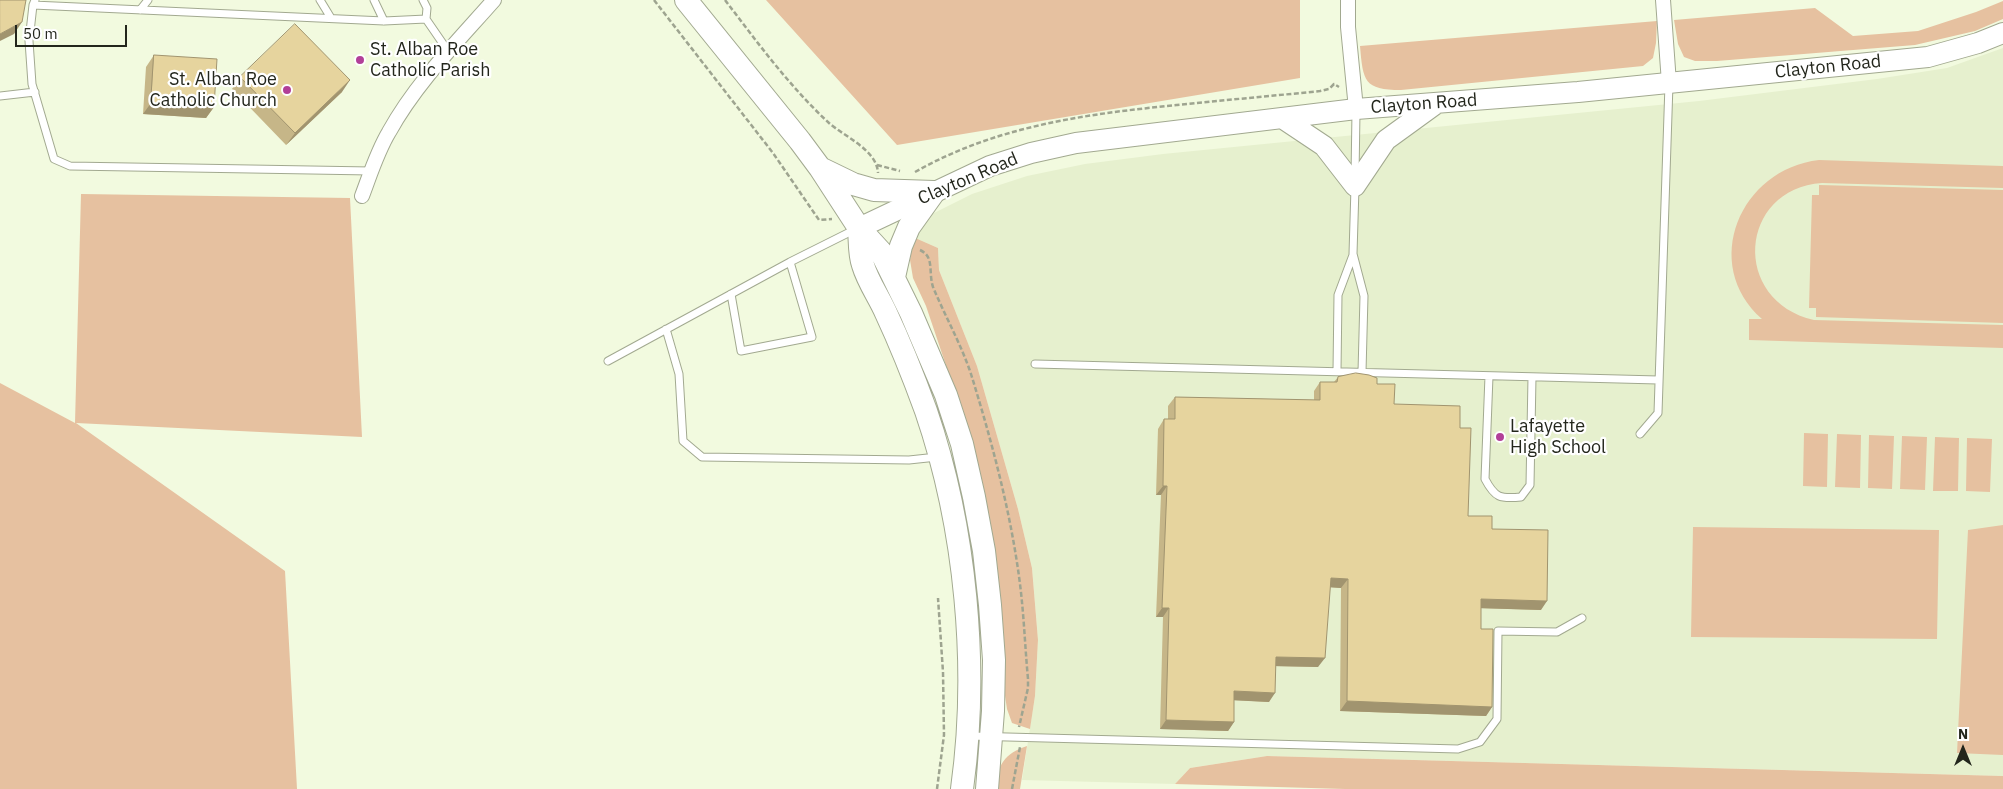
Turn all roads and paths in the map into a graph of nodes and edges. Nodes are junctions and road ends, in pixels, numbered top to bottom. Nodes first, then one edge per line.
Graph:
1 (91, 0) edge
2 (148, 0) edge
3 (320, 0) edge
4 (374, 0) edge
5 (423, 0) edge
6 (494, 0) edge
7 (654, 0) edge
8 (686, 0) edge
9 (725, 0) edge
10 (1348, 0) edge
11 (1662, 0) edge
12 (34, 3) edge
13 (87, 8) junction
14 (140, 10) junction
15 (331, 18) junction
16 (426, 19) junction
17 (384, 21) junction
18 (2003, 33) edge
19 (448, 51) junction
20 (1669, 84) junction
21 (35, 92) junction
22 (0, 96) edge
23 (1437, 103) junction
24 (1356, 109) junction
25 (1282, 118) junction
26 (820, 168) junction
27 (371, 171) junction
28 (878, 174) dead end
29 (1355, 186) junction
30 (934, 192) junction
31 (362, 196) dead end
32 (819, 220) dead end
33 (859, 228) junction
34 (1353, 254) junction
35 (790, 262) junction
36 (894, 277) junction
37 (731, 294) junction
38 (666, 329) junction
39 (608, 361) dead end
40 (1035, 364) dead end
41 (1337, 371) junction
42 (1362, 372) junction
43 (1489, 376) junction
44 (1532, 377) junction
45 (1658, 380) junction
46 (1640, 434) dead end
47 (940, 457) junction
48 (938, 598) dead end
49 (1582, 618) dead end
50 (967, 736) junction
51 (992, 737) junction
52 (1020, 747) dead end
53 (937, 789) edge
54 (962, 789) edge
55 (987, 789) edge
56 (1012, 789) edge

1 - 13 lane
2 - 14 lane
3 - 15 lane
4 - 17 lane
5 - 16 lane
6 - 19 street
7 - 32 path
8 - 26 main road
9 - 28 path
10 - 24 street
11 - 20 street
12 - 13 lane
12 - 21 lane
13 - 14 lane
14 - 15 lane
15 - 17 lane
16 - 17 lane
16 - 19 lane
18 - 20 main road, Clayton Road
19 - 27 street
20 - 23 main road, Clayton Road
20 - 45 lane
21 - 22 lane
21 - 27 lane
23 - 24 main road, Clayton Road
23 - 29 main road
24 - 25 main road, Clayton Road
24 - 29 lane
25 - 29 main road
25 - 30 main road, Clayton Road
26 - 30 main road
26 - 33 main road
27 - 31 street
29 - 34 lane
30 - 33 main road, Clayton Road
30 - 36 main road
33 - 35 lane
33 - 36 main road
33 - 47 main road
34 - 41 lane
34 - 42 lane
35 - 37 lane
35 - 37 lane
36 - 51 main road
37 - 38 lane
38 - 39 lane
38 - 47 lane
40 - 41 lane
41 - 42 lane
42 - 43 lane
43 - 44 lane
43 - 44 lane
44 - 45 lane
45 - 46 lane
47 - 50 main road
48 - 53 path
49 - 51 lane
50 - 51 lane
50 - 54 main road
51 - 55 main road
52 - 56 path

